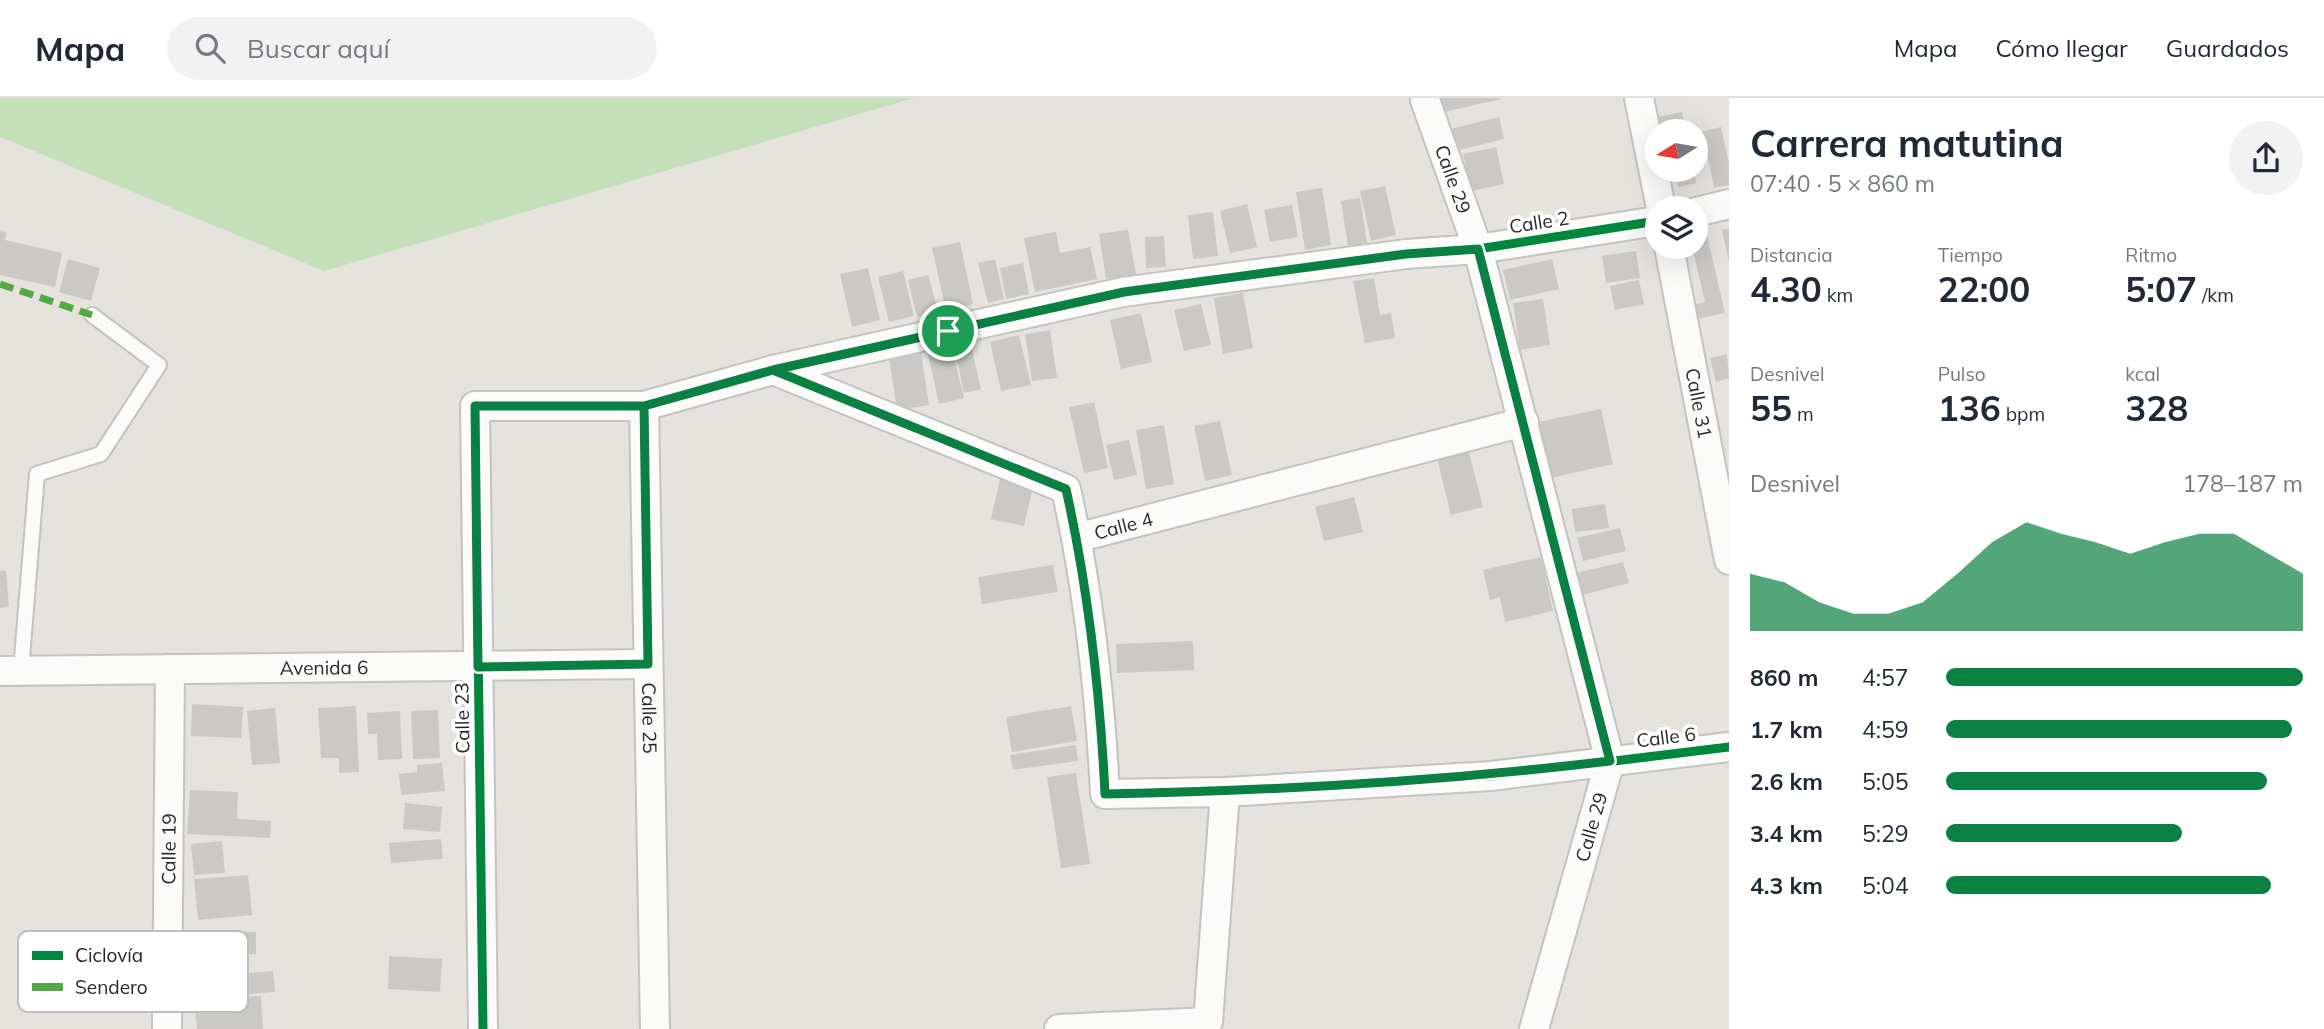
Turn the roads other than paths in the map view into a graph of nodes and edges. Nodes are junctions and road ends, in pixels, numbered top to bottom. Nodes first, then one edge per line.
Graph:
1 (1639, 98) edge
2 (1425, 100) dead end
3 (1659, 196) edge
4 (1729, 204) edge
5 (1708, 209) edge
6 (1645, 223) edge
7 (1478, 249) junction
8 (1671, 259) edge
9 (92, 316) dead end
10 (773, 370) junction
11 (475, 406) joint
12 (644, 406) junction
13 (1524, 422) junction
14 (1076, 538) junction
15 (1729, 560) edge
16 (648, 664) junction
17 (478, 667) junction
18 (170, 669) junction
19 (10, 670) edge
20 (1729, 747) edge
21 (1610, 761) junction
22 (1225, 792) junction
23 (168, 931) edge
24 (483, 1029) edge
25 (655, 1029) edge
26 (1059, 1029) edge
27 (1534, 1029) edge

1 - 3 street
2 - 7 street, Calle 29
4 - 5 street
6 - 7 street, Calle 2
7 - 10 street, Calle 2
7 - 13 street, Calle 29
8 - 15 street, Calle 31
9 - 19 lane
10 - 12 street, Calle 2
10 - 14 street, Calle 4
11 - 12 street, Calle 2
11 - 17 street, Calle 23
12 - 16 street, Calle 25
13 - 14 street, Calle 4
13 - 21 street, Calle 29
14 - 22 street, Calle 6
16 - 17 street, Avenida 6
16 - 25 street, Calle 25
17 - 18 street, Avenida 6
17 - 24 street, Calle 23
18 - 19 street, Avenida 6
18 - 23 street, Calle 19
20 - 21 street, Calle 6
21 - 22 street, Calle 6
21 - 27 street, Calle 29
22 - 26 street

